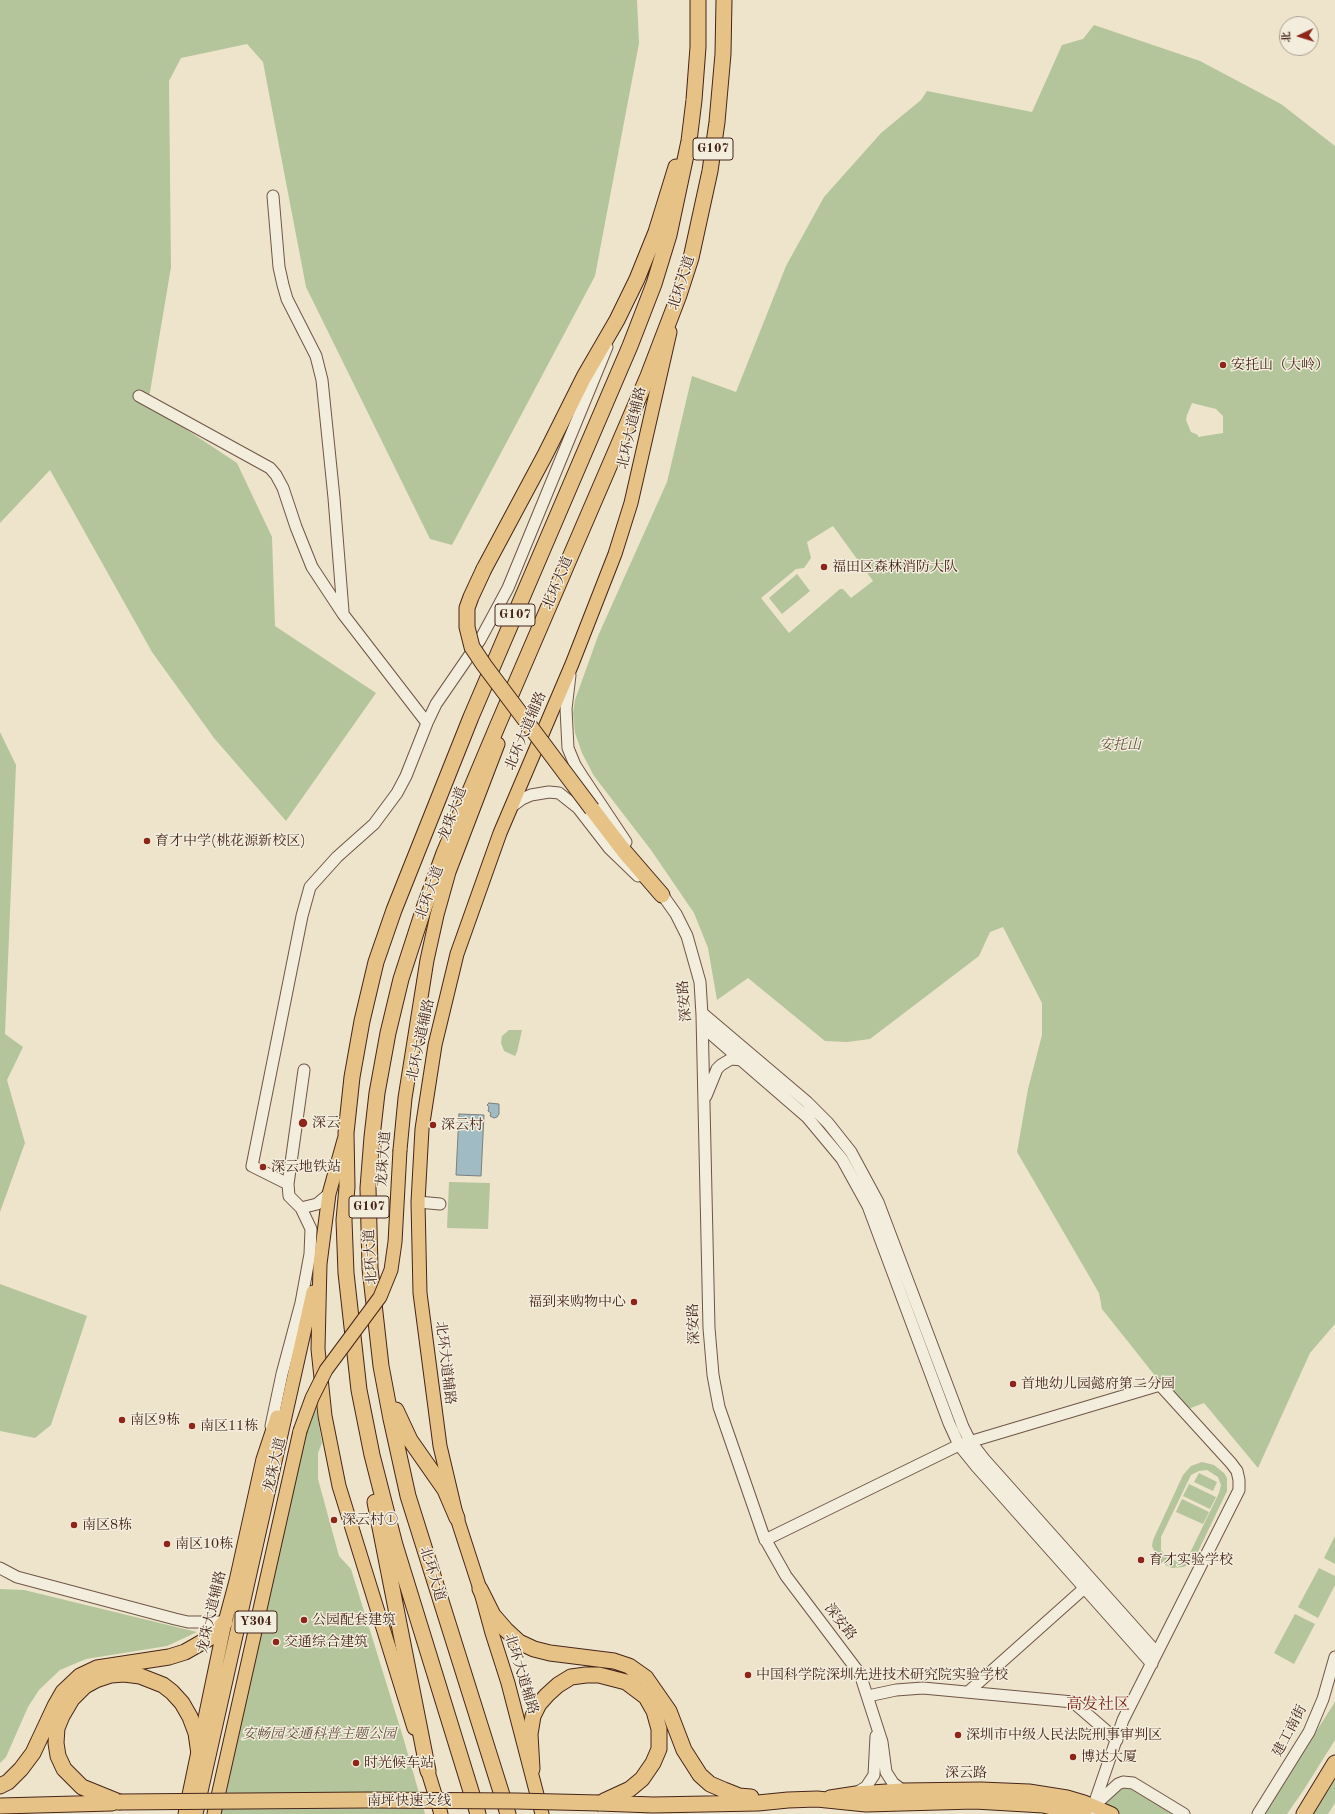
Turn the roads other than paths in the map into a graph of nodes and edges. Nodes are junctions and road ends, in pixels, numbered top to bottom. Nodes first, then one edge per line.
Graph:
1 (698, 0) edge
2 (724, 0) edge
3 (694, 100) junction
4 (273, 196) dead end
5 (679, 295) junction
6 (617, 320) junction
7 (139, 396) dead end
8 (546, 612) junction
9 (343, 614) junction
10 (572, 664) junction
11 (427, 723) junction
12 (511, 807) junction
13 (662, 895) junction
14 (702, 1012) junction
15 (703, 1027) junction
16 (742, 1060) junction
17 (304, 1070) dead end
18 (704, 1101) junction
19 (346, 1133) junction
20 (288, 1184) junction
21 (329, 1194) junction
22 (418, 1202) junction
23 (440, 1204) dead end
24 (301, 1208) junction
25 (320, 1264) junction
26 (306, 1326) junction
27 (381, 1366) junction
28 (964, 1443) junction
29 (372, 1455) junction
30 (263, 1459) junction
31 (457, 1518) junction
32 (766, 1540) junction
33 (0, 1568) edge
34 (17, 1577) junction
35 (0, 1578) edge
36 (236, 1581) junction
37 (1088, 1584) junction
38 (480, 1589) junction
39 (225, 1622) junction
40 (236, 1632) junction
41 (1157, 1653) junction
42 (1335, 1657) edge
43 (1152, 1664) junction
44 (968, 1692) junction
45 (868, 1696) junction
46 (876, 1719) junction
47 (1118, 1740) junction
48 (199, 1754) junction
49 (1335, 1763) edge
50 (532, 1769) junction
51 (428, 1771) junction
52 (0, 1786) edge
53 (902, 1790) junction
54 (856, 1793) junction
55 (817, 1799) junction
56 (788, 1800) junction
57 (119, 1802) junction
58 (599, 1803) junction
59 (0, 1806) edge
60 (1090, 1811) edge
61 (185, 1814) edge
62 (196, 1814) edge
63 (214, 1814) edge
64 (441, 1814) edge
65 (478, 1814) edge
66 (508, 1814) edge
67 (542, 1814) edge
68 (1112, 1814) edge
69 (1184, 1814) edge
70 (1258, 1814) edge
71 (1304, 1814) edge

1 - 3 highway, 北环大道 / G107
2 - 5 highway, 北环大道 / G107
3 - 6 highway
3 - 19 highway, 北环大道 / G107
4 - 9 street
5 - 8 highway, 北环大道 / G107
5 - 10 main road, 北环大道辅路
6 - 11 street
6 - 13 highway, bridge
7 - 9 street
8 - 27 highway, 北环大道 / G107
8 - 63 main road, 龙珠大道 / Y304, bridge
9 - 11 street
10 - 12 main road, 北环大道辅路
10 - 13 street
11 - 20 street
12 - 13 street
12 - 22 main road, 北环大道辅路
13 - 14 street, 深安路
14 - 15 street, 深安路
14 - 28 street
15 - 16 street
15 - 18 street, 深安路
16 - 18 street
16 - 28 street
17 - 20 street
18 - 32 street, 深安路
19 - 21 main road
19 - 29 highway, 北环大道 / G107
20 - 24 street
21 - 24 street
21 - 25 main road
22 - 23 street
22 - 31 main road, 北环大道辅路
24 - 30 street
25 - 26 main road, 龙珠大道
25 - 51 main road
26 - 30 main road, 龙珠大道辅路
26 - 40 main road, 龙珠大道
27 - 31 highway
27 - 66 highway, 北环大道 / G107
28 - 32 street
28 - 37 street
28 - 41 street
29 - 51 highway
29 - 65 highway, 北环大道 / G107
30 - 36 main road, 龙珠大道辅路
31 - 38 main road, 北环大道辅路
32 - 45 street, 深安路
33 - 34 street
34 - 35 street
34 - 39 street
36 - 39 main road, 龙珠大道辅路
36 - 40 main road
37 - 41 street
37 - 43 street
37 - 44 street
38 - 50 main road, 北环大道辅路
38 - 56 highway
39 - 48 main road, 龙珠大道辅路
39 - 52 highway
40 - 62 main road, 龙珠大道
41 - 43 street
42 - 70 street, 建工南街
43 - 47 street
44 - 45 street
44 - 47 street
45 - 46 street, 深安路
46 - 53 street, 深安路
46 - 54 street
47 - 60 street
48 - 57 highway
48 - 61 main road, 龙珠大道辅路
49 - 71 highway
50 - 58 highway
50 - 67 main road, 北环大道辅路
51 - 64 main road
53 - 54 main road, 深云路
53 - 60 main road, 深云路
54 - 55 main road, 深云路
55 - 56 highway, 南坪快速支线
55 - 60 highway, 南坪快速支线
56 - 58 highway, 南坪快速支线
57 - 58 highway, 南坪快速支线, bridge
57 - 59 highway, 南坪快速支线
60 - 68 main road, 深云路
60 - 69 street

